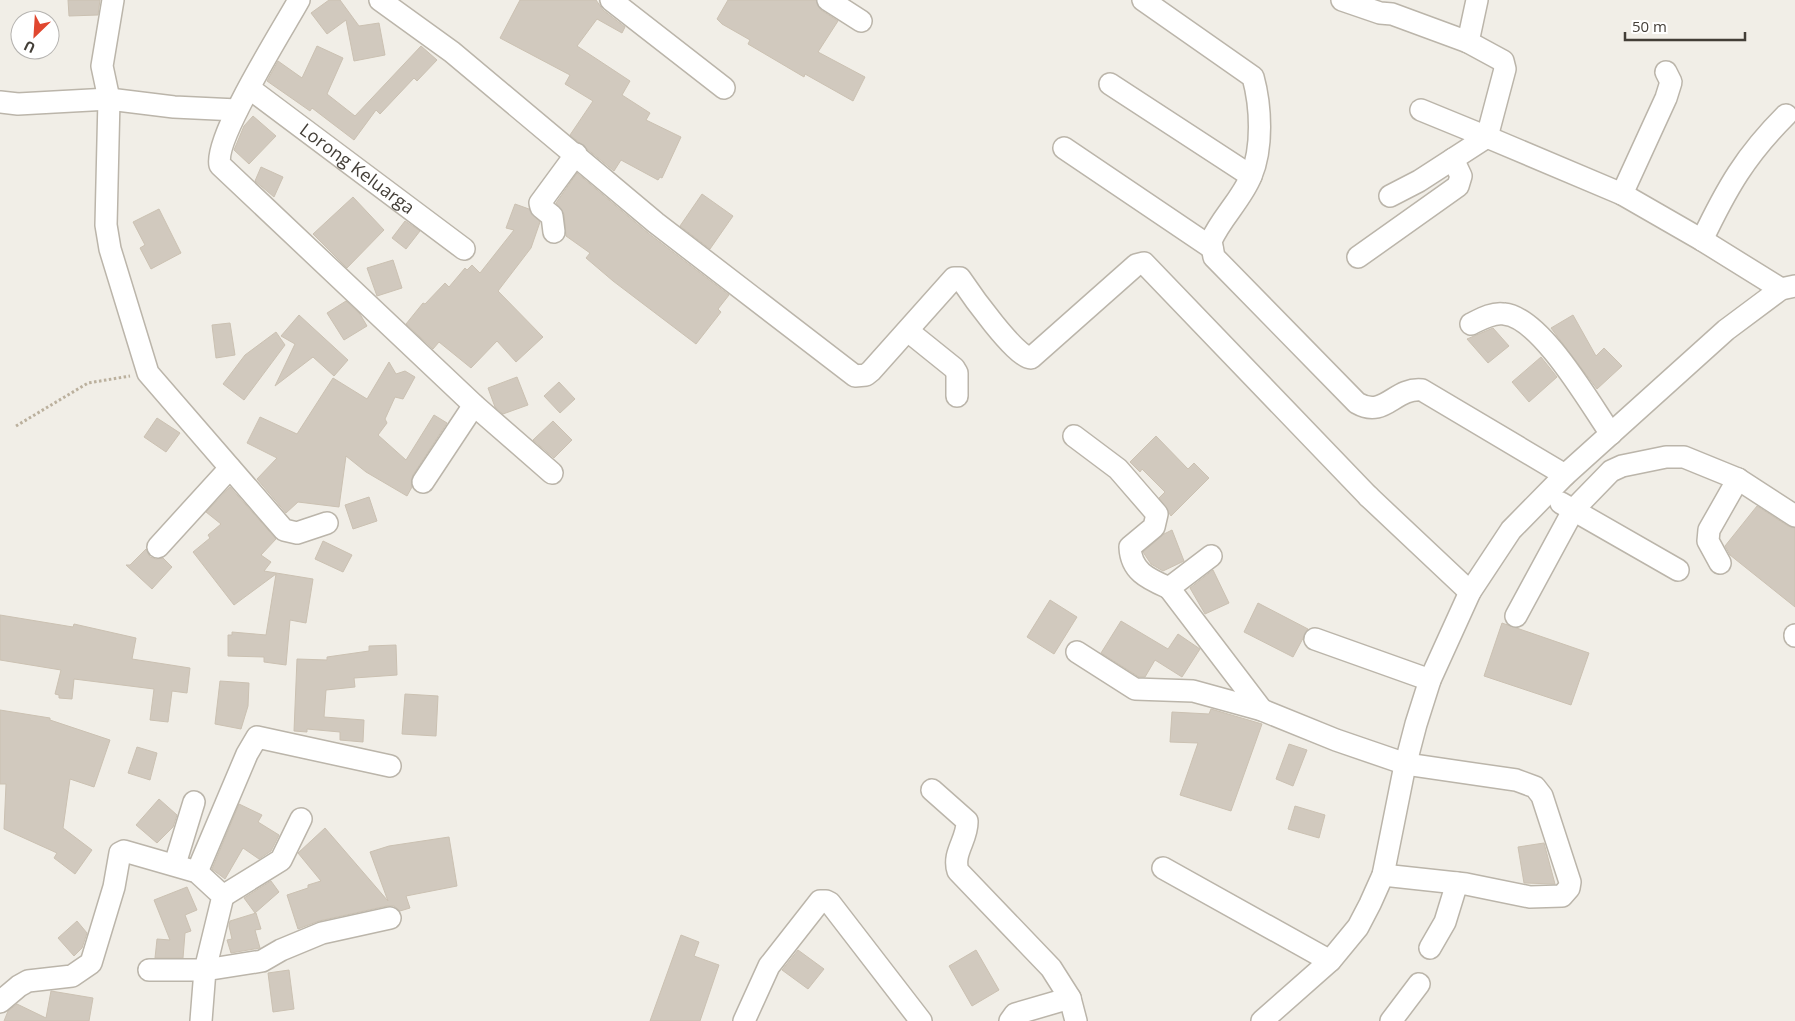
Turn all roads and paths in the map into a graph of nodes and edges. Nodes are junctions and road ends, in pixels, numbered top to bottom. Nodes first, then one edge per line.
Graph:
1 (113, 0) edge
2 (299, 0) edge
3 (380, 0) edge
4 (611, 0) edge
5 (828, 0) edge
6 (1143, 0) edge
7 (1342, 0) edge
8 (1477, 0) edge
9 (862, 21) dead end
10 (1468, 42) junction
11 (1666, 72) dead end
12 (1110, 84) dead end
13 (249, 88) junction
14 (724, 88) dead end
15 (109, 99) junction
16 (0, 102) edge
17 (237, 110) junction
18 (1421, 110) dead end
19 (1786, 115) dead end
20 (1487, 137) junction
21 (1064, 148) dead end
22 (576, 154) junction
23 (1453, 158) junction
24 (1251, 176) junction
25 (1622, 194) junction
26 (1390, 196) dead end
27 (554, 232) dead end
28 (1702, 240) junction
29 (1212, 248) junction
30 (464, 249) dead end
31 (1358, 257) dead end
32 (1788, 288) edge
33 (1471, 324) dead end
34 (908, 331) junction
35 (148, 373) junction
36 (957, 396) dead end
37 (474, 405) junction
38 (16, 426) dead end
39 (1611, 434) junction
40 (1074, 436) dead end
41 (230, 468) junction
42 (552, 473) dead end
43 (1565, 475) junction
44 (1738, 479) junction
45 (423, 482) dead end
46 (1545, 495) junction
47 (1574, 509) junction
48 (1795, 516) edge
49 (327, 523) dead end
50 (158, 548) dead end
51 (1211, 556) dead end
52 (1720, 563) dead end
53 (1678, 570) dead end
54 (1169, 588) junction
55 (1470, 592) junction
56 (1516, 616) dead end
57 (1315, 639) dead end
58 (1077, 652) dead end
59 (1430, 680) junction
60 (1262, 710) junction
61 (1406, 764) junction
62 (390, 766) dead end
63 (932, 790) dead end
64 (194, 802) dead end
65 (301, 818) dead end
66 (175, 864) junction
67 (1163, 868) dead end
68 (197, 872) junction
69 (1382, 875) junction
70 (1457, 883) junction
71 (223, 896) junction
72 (390, 918) dead end
73 (1430, 948) dead end
74 (1330, 960) junction
75 (150, 970) dead end
76 (205, 970) junction
77 (1419, 984) dead end
78 (1070, 998) junction
79 (0, 1002) edge
80 (1269, 1019) edge
81 (201, 1021) edge
82 (744, 1021) edge
83 (921, 1021) edge
84 (1010, 1021) edge
85 (1076, 1021) edge
86 (1391, 1021) edge

1 - 15 street
2 - 13 street
3 - 22 street
4 - 14 street
5 - 9 street
6 - 24 street
7 - 10 street
8 - 10 street
10 - 20 street
11 - 25 street
12 - 24 street
13 - 17 street
13 - 30 street, Lorong Keluarga
15 - 16 street
15 - 17 street
15 - 35 street
17 - 37 street
18 - 20 street
19 - 28 street
20 - 23 street
20 - 25 street
21 - 29 street
22 - 27 street
22 - 34 street
23 - 26 street
23 - 31 street
24 - 29 street
25 - 28 street
28 - 32 street
29 - 43 street
32 - 39 street
33 - 39 street
34 - 36 street
34 - 55 street
35 - 38 path
35 - 41 street
37 - 42 street
37 - 45 street
39 - 43 street
40 - 54 street
41 - 49 street
41 - 50 street
43 - 46 street
44 - 47 street
44 - 48 street
44 - 52 street
46 - 47 street
46 - 55 street
47 - 53 street
47 - 56 street
51 - 54 street
54 - 60 street
55 - 59 street
57 - 59 street
58 - 60 street
59 - 61 street
60 - 61 street
61 - 69 street
61 - 70 street
62 - 68 street
63 - 78 street
64 - 66 street
65 - 71 street
66 - 68 street
66 - 79 street
67 - 74 street
68 - 71 street
69 - 70 street
69 - 74 street
70 - 73 street
71 - 76 street
72 - 76 street
74 - 80 street
75 - 76 street
76 - 81 street
77 - 86 street
78 - 84 street
78 - 85 street
82 - 83 street

